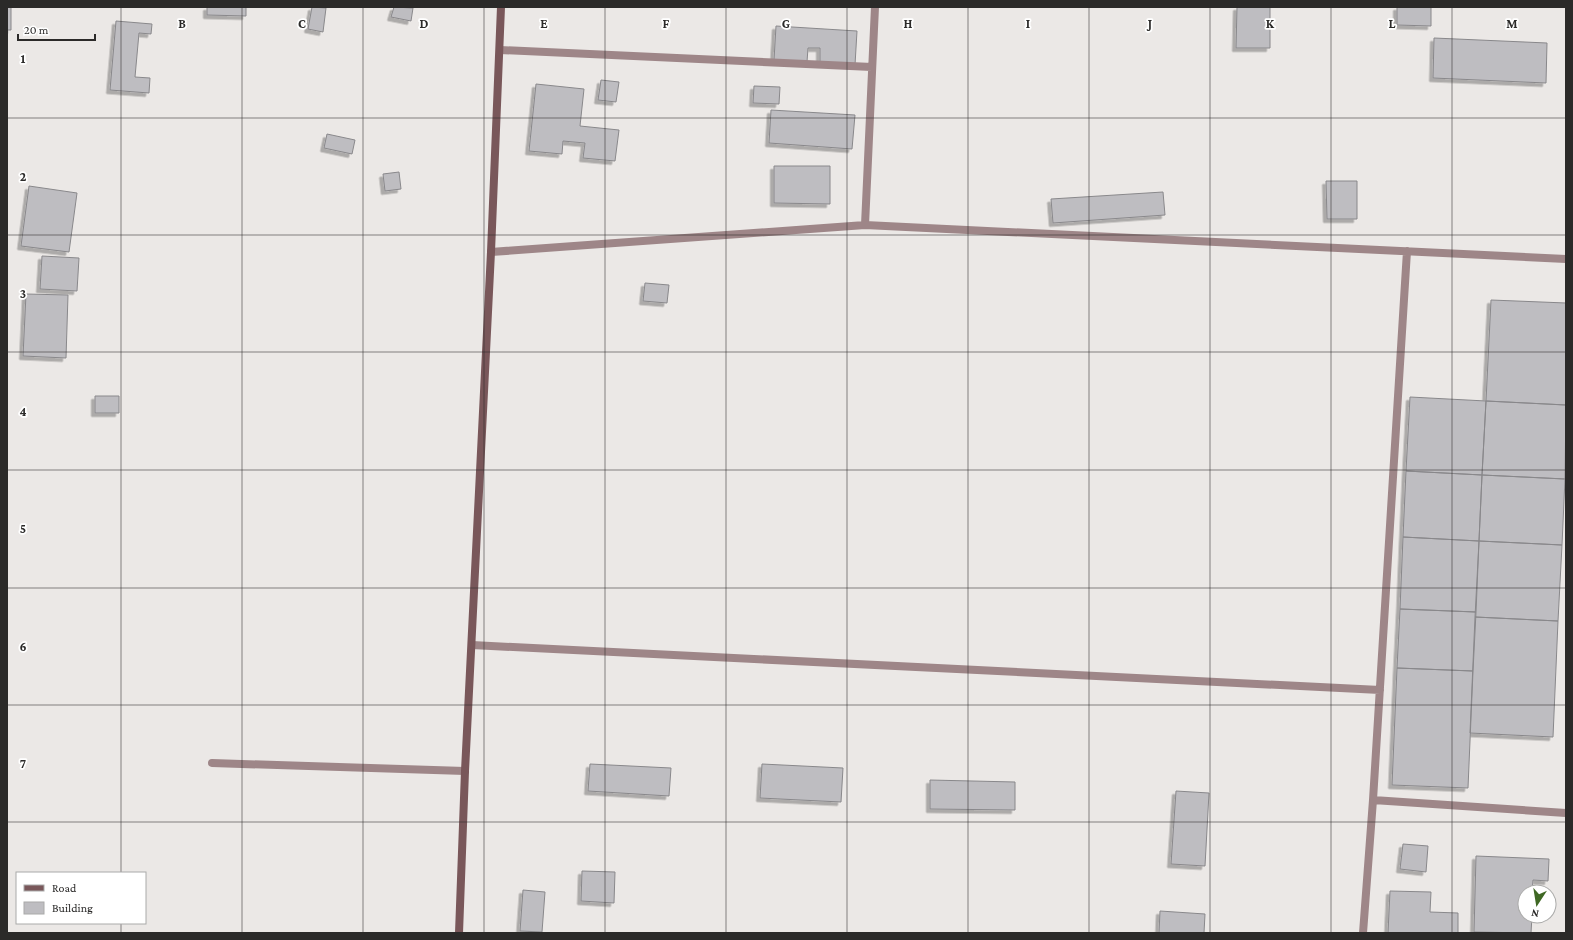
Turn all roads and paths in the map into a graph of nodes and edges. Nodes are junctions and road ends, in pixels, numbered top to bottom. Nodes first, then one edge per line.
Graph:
1 (501, 7) edge
2 (875, 7) edge
3 (500, 50) junction
4 (872, 67) junction
5 (864, 225) junction
6 (1407, 251) junction
7 (491, 252) junction
8 (1566, 259) edge
9 (472, 645) junction
10 (1380, 690) junction
11 (212, 763) dead end
12 (465, 771) junction
13 (1373, 800) junction
14 (1566, 813) edge
15 (459, 933) edge
16 (1363, 933) edge

1 - 3 main road
2 - 4 street
3 - 4 street
3 - 7 main road
4 - 5 street
5 - 6 street
5 - 7 street
6 - 8 street
6 - 10 street
7 - 9 main road
9 - 10 street
9 - 12 main road
10 - 13 street
11 - 12 street
12 - 15 main road
13 - 14 street
13 - 16 street

